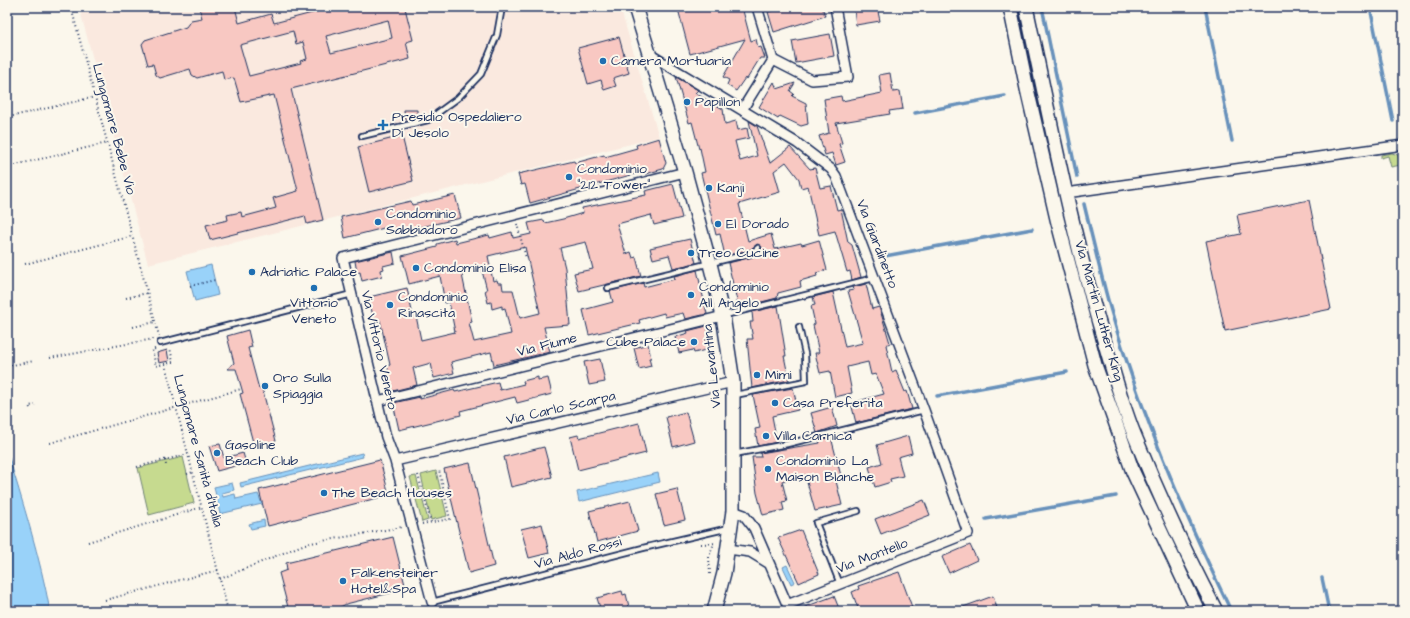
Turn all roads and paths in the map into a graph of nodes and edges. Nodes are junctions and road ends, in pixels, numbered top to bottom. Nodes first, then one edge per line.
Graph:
1 (71, 7) edge
2 (502, 7) edge
3 (635, 7) edge
4 (757, 7) edge
5 (835, 7) edge
6 (1010, 7) edge
7 (1026, 7) edge
8 (648, 54) junction
9 (773, 60) junction
10 (96, 97) junction
11 (742, 110) junction
12 (8, 117) dead end
13 (362, 136) dead end
14 (107, 143) junction
15 (1403, 145) edge
16 (7, 167) edge
17 (685, 172) junction
18 (1066, 193) junction
19 (514, 215) junction
20 (133, 236) junction
21 (758, 248) dead end
22 (526, 258) dead end
23 (25, 264) dead end
24 (710, 264) junction
25 (874, 278) junction
26 (215, 280) dead end
27 (190, 286) dead end
28 (608, 288) dead end
29 (147, 293) junction
30 (352, 294) junction
31 (126, 298) dead end
32 (723, 316) junction
33 (155, 322) junction
34 (133, 327) dead end
35 (799, 327) dead end
36 (168, 341) junction
37 (160, 343) junction
38 (50, 358) dead end
39 (34, 361) dead end
40 (165, 364) junction
41 (7, 366) edge
42 (733, 382) junction
43 (242, 389) dead end
44 (733, 396) junction
45 (377, 401) junction
46 (34, 405) dead end
47 (30, 407) dead end
48 (176, 407) junction
49 (924, 410) junction
50 (50, 443) dead end
51 (188, 454) junction
52 (734, 454) junction
53 (165, 460) junction
54 (395, 461) junction
55 (166, 465) dead end
56 (137, 467) dead end
57 (439, 470) dead end
58 (193, 472) junction
59 (187, 474) dead end
60 (418, 475) dead end
61 (202, 507) junction
62 (733, 510) junction
63 (858, 511) dead end
64 (431, 522) junction
65 (411, 526) junction
66 (731, 527) junction
67 (718, 531) junction
68 (968, 533) joint
69 (88, 542) dead end
70 (728, 549) junction
71 (708, 557) dead end
72 (768, 563) junction
73 (218, 570) junction
74 (220, 579) junction
75 (840, 584) junction
76 (105, 600) dead end
77 (432, 602) joint
78 (788, 608) edge
79 (228, 611) edge
80 (714, 611) edge
81 (1198, 611) edge
82 (1216, 611) edge

1 - 10 path, Lungomare Bebe Vio
2 - 13 lane
3 - 8 main road, Via Levantina
4 - 9 street
5 - 9 street
6 - 81 main road, Via Martin Luther King
7 - 18 main road, Via Martin Luther King
8 - 11 street, Via Giardinetto
8 - 17 main road, Via Levantina
9 - 11 street
10 - 12 path
10 - 14 path, Lungomare Bebe Vio
11 - 25 street, Via Giardinetto
14 - 16 path
14 - 20 path, Lungomare Bebe Vio
15 - 18 street
17 - 19 street, Via Vittorio Veneto
17 - 24 main road, Via Levantina
18 - 82 main road, Via Martin Luther King
19 - 22 path
19 - 30 street, Via Vittorio Veneto
20 - 23 path
20 - 29 path, Lungomare Bebe Vio
21 - 24 lane
24 - 28 lane
24 - 32 main road, Via Levantina
25 - 32 lane
25 - 49 street, Via Giardinetto
26 - 27 path
29 - 31 path
29 - 33 path
30 - 36 lane
30 - 45 street, Via Vittorio Veneto
32 - 42 main road, Via Levantina
32 - 45 street, Via Fiume
33 - 34 path
33 - 37 path
35 - 44 lane
36 - 37 lane
36 - 40 path
37 - 38 path
37 - 40 path
39 - 41 path
40 - 48 path, Lungomare Sanità d'Italia
42 - 44 main road, Via Levantina
42 - 54 street, Via Carlo Scarpa
43 - 48 path
44 - 52 main road, Via Levantina
45 - 54 street, Via Vittorio Veneto
46 - 47 path
48 - 50 path
48 - 51 path, Lungomare Sanità d'Italia
49 - 52 lane
49 - 68 street, Via Giardinetto
51 - 53 path
51 - 58 path, Lungomare Sanità d'Italia
52 - 62 main road, Via Levantina
53 - 55 path
53 - 56 path
54 - 65 street, Via Vittorio Veneto
57 - 64 path
58 - 59 path
58 - 61 path, Lungomare Sanità d'Italia
60 - 64 path
61 - 69 path
61 - 73 path, Lungomare Sanità d'Italia
62 - 66 main road, Via Levantina
62 - 72 street
63 - 75 lane
64 - 65 path
65 - 74 path
65 - 77 street, Via Vittorio Veneto
66 - 67 lane, Via Aldo Rossi
66 - 70 main road, Via Levantina
67 - 71 path
67 - 77 lane, Via Aldo Rossi
68 - 75 street, Via Montello
70 - 72 street
70 - 80 main road, Via Levantina
72 - 78 street
73 - 74 path, Lungomare Sanità d'Italia
73 - 76 path
74 - 79 path, Lungomare Sanità d'Italia
75 - 78 street, Via Montello

